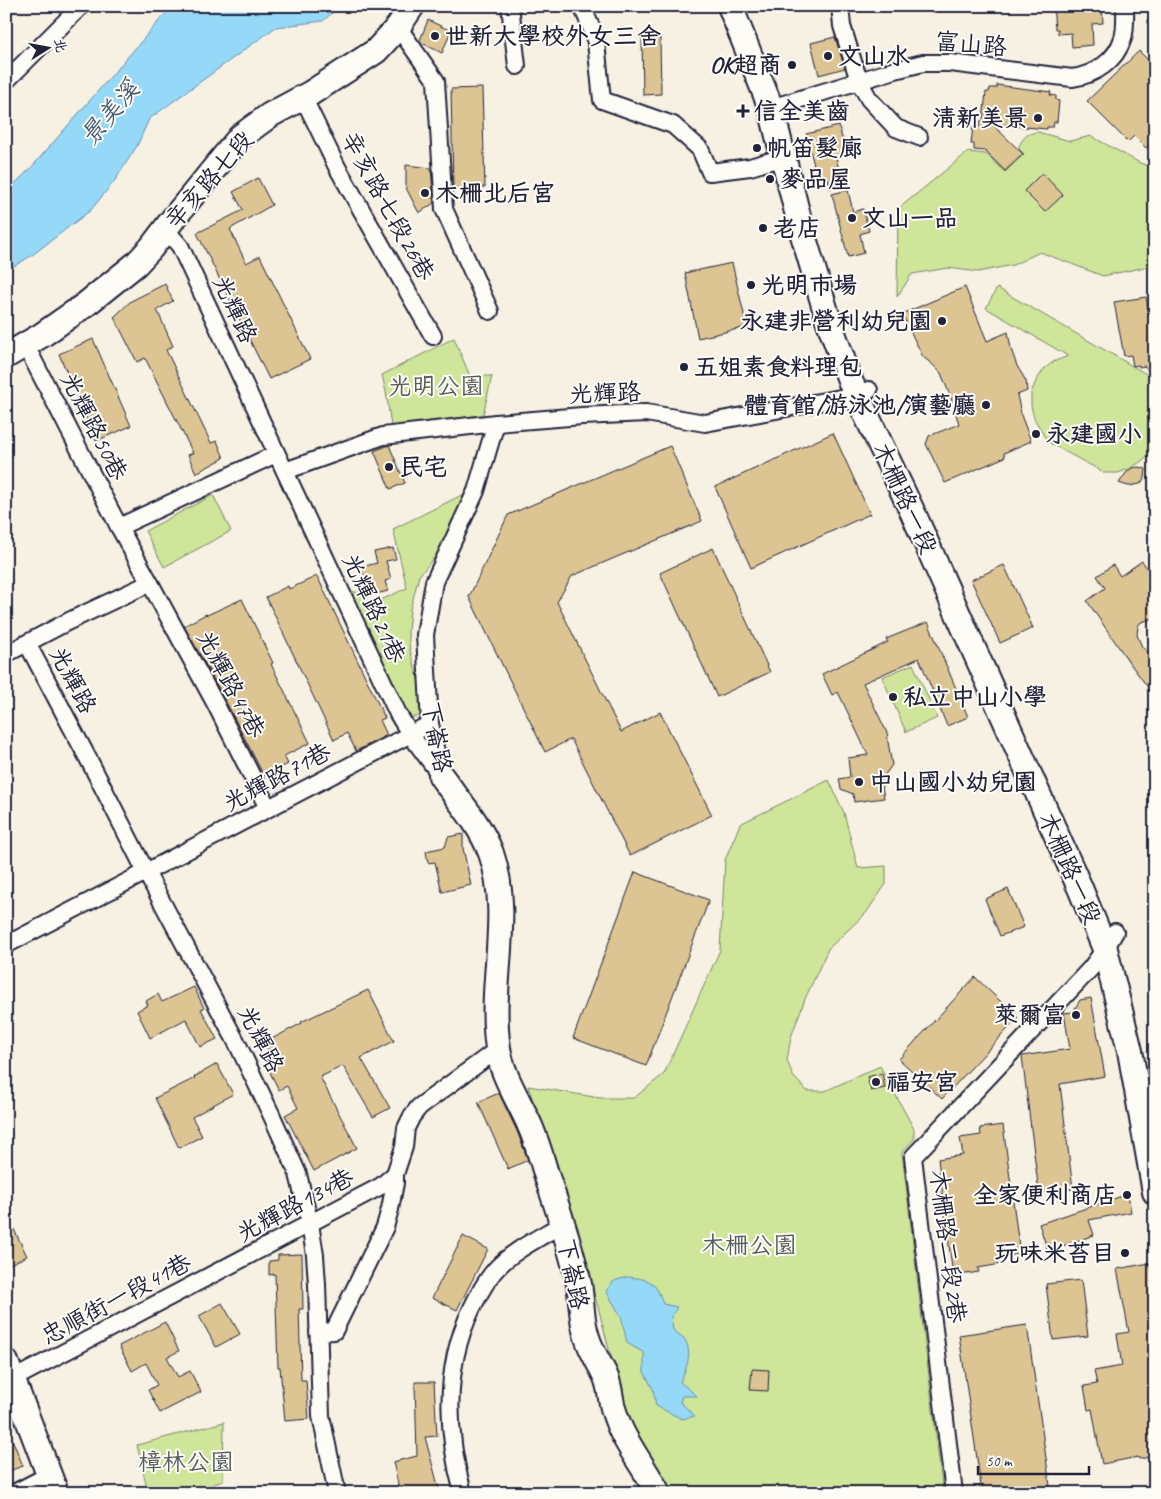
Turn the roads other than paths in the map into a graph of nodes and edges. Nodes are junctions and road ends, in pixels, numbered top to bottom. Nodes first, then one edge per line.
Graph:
1 (81, 6) edge
2 (412, 6) edge
3 (510, 6) edge
4 (582, 6) edge
5 (730, 6) edge
6 (748, 6) edge
7 (840, 6) edge
8 (1125, 6) edge
9 (398, 27) junction
10 (517, 66) dead end
11 (6, 81) edge
12 (859, 81) junction
13 (303, 97) junction
14 (779, 106) junction
15 (919, 138) dead end
16 (784, 157) junction
17 (165, 229) junction
18 (490, 312) dead end
19 (433, 336) dead end
20 (16, 351) edge
21 (863, 392) junction
22 (496, 422) junction
23 (276, 454) junction
24 (285, 471) junction
25 (119, 527) junction
26 (150, 583) junction
27 (27, 643) junction
28 (6, 654) edge
29 (430, 724) junction
30 (410, 734) junction
31 (441, 776) junction
32 (268, 808) junction
33 (146, 872) junction
34 (1110, 941) junction
35 (6, 945) edge
36 (498, 1049) junction
37 (1155, 1106) edge
38 (394, 1174) junction
39 (1155, 1192) edge
40 (310, 1224) junction
41 (562, 1224) junction
42 (214, 1274) joint
43 (318, 1332) junction
44 (10, 1371) edge
45 (53, 1484) edge
46 (14, 1493) edge
47 (337, 1493) edge
48 (463, 1493) edge
49 (658, 1493) edge
50 (954, 1493) edge

1 - 11 street
2 - 9 main road, 辛亥路七段
3 - 10 street
4 - 16 street
5 - 14 main road, 木柵路一段
6 - 14 main road, 木柵路一段
7 - 12 street
8 - 12 street, 富山路
9 - 13 main road, 辛亥路七段
9 - 18 street
12 - 14 street, 富山路
12 - 15 street
13 - 17 main road, 辛亥路七段
13 - 19 street, 辛亥路七段26巷
14 - 16 main road, 木柵路一段
14 - 21 main road, 木柵路一段
16 - 21 main road, 木柵路一段
17 - 20 main road, 辛亥路七段
17 - 23 street, 光輝路
20 - 25 street, 光輝路50巷
21 - 22 street, 光輝路
21 - 34 main road, 木柵路一段
22 - 24 street, 光輝路
22 - 29 street, 下崙路
23 - 24 street, 光輝路21巷
23 - 25 street
24 - 30 street, 光輝路21巷
25 - 26 street
26 - 27 street, 光輝路
26 - 32 street, 光輝路47巷
27 - 28 street, 光輝路
27 - 33 street, 光輝路
29 - 30 street, 光輝路71巷
29 - 31 street, 下崙路
30 - 31 street, 光輝路21巷
30 - 32 street, 光輝路71巷
31 - 36 main road, 下崙路
32 - 33 street, 光輝路71巷
33 - 35 street, 光輝路71巷
33 - 40 street, 光輝路
34 - 37 main road
34 - 39 main road
34 - 50 street, 木柵路二段2巷
36 - 38 street
36 - 41 main road, 下崙路
38 - 40 street, 光輝路134巷
38 - 43 street
40 - 42 street, 光輝路134巷
40 - 43 street, 光輝路
41 - 48 street
41 - 49 main road, 下崙路
42 - 44 street, 忠順街一段41巷
43 - 47 street, 光輝路
44 - 45 main road
45 - 46 street

